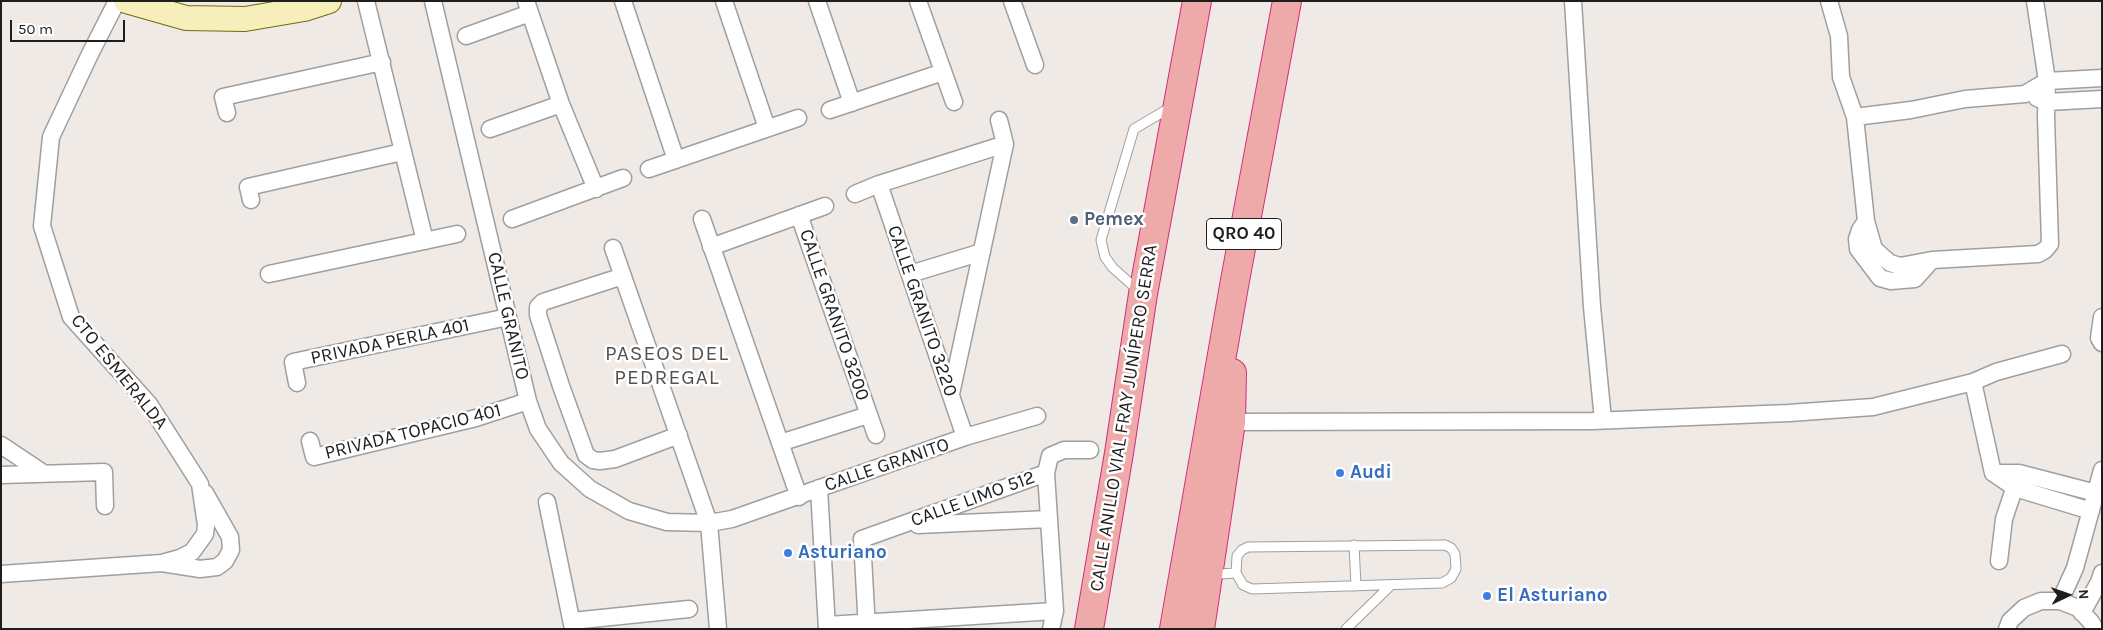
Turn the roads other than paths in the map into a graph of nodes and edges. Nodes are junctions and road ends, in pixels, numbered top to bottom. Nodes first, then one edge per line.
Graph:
1 (117, 1) edge
2 (126, 1) edge
3 (329, 1) edge
4 (366, 1) edge
5 (432, 1) edge
6 (623, 1) edge
7 (724, 1) edge
8 (817, 1) edge
9 (918, 1) edge
10 (1287, 1) edge
11 (1572, 1) edge
12 (1830, 1) edge
13 (2035, 1) edge
14 (1196, 3) edge
15 (1015, 6) edge
16 (528, 7) edge
17 (466, 36) dead end
18 (382, 62) junction
19 (1035, 65) dead end
20 (943, 72) junction
21 (2102, 78) edge
22 (2047, 81) junction
23 (2025, 94) junction
24 (2102, 100) edge
25 (954, 102) dead end
26 (2047, 102) junction
27 (852, 103) junction
28 (561, 104) junction
29 (1178, 104) junction
30 (830, 110) dead end
31 (227, 113) dead end
32 (798, 118) dead end
33 (1855, 118) junction
34 (998, 120) dead end
35 (767, 128) junction
36 (490, 129) dead end
37 (1005, 144) junction
38 (402, 152) junction
39 (676, 160) junction
40 (649, 169) dead end
41 (623, 178) dead end
42 (879, 184) junction
43 (596, 189) junction
44 (855, 194) dead end
45 (250, 200) dead end
46 (826, 206) dead end
47 (799, 216) junction
48 (512, 219) dead end
49 (702, 219) dead end
50 (457, 234) dead end
51 (425, 241) junction
52 (711, 247) junction
53 (613, 248) dead end
54 (982, 252) junction
55 (270, 274) dead end
56 (910, 274) junction
57 (623, 276) junction
58 (1234, 286) junction
59 (1143, 294) junction
60 (508, 317) junction
61 (2102, 317) edge
62 (2102, 342) edge
63 (2062, 354) dead end
64 (1973, 382) junction
65 (296, 383) dead end
66 (951, 394) junction
67 (528, 401) junction
68 (868, 415) junction
69 (1037, 416) dead end
70 (1603, 420) junction
71 (1231, 422) junction
72 (679, 435) junction
73 (876, 435) dead end
74 (965, 438) junction
75 (310, 441) dead end
76 (780, 443) junction
77 (1, 445) edge
78 (1090, 450) dead end
79 (2102, 470) edge
80 (44, 472) junction
81 (1046, 473) junction
82 (1, 475) edge
83 (2017, 481) junction
84 (200, 484) junction
85 (819, 488) junction
86 (2096, 493) junction
87 (799, 496) junction
88 (547, 502) dead end
89 (105, 506) dead end
90 (2091, 511) junction
91 (1049, 519) junction
92 (709, 523) junction
93 (901, 526) junction
94 (1354, 545) junction
95 (1225, 552) junction
96 (1999, 561) dead end
97 (162, 563) junction
98 (1236, 573) junction
99 (2102, 573) edge
100 (1, 574) edge
101 (1206, 581) junction
102 (1356, 586) junction
103 (1390, 586) junction
104 (2060, 601) junction
105 (689, 609) dead end
106 (1055, 611) junction
107 (2082, 613) junction
108 (1206, 623) edge
109 (572, 625) edge
110 (866, 625) edge
111 (827, 627) edge
112 (718, 629) edge
113 (1051, 629) edge
114 (1088, 629) edge
115 (1174, 629) edge
116 (1346, 629) edge
117 (2007, 629) edge
118 (2095, 629) edge

1 - 84 street, CTO ESMERALDA
2 - 3 main road
4 - 18 street
5 - 60 street, CALLE GRANITO
6 - 39 street
7 - 35 street
8 - 27 street
9 - 20 street
10 - 58 highway, QRO 40
11 - 70 street
12 - 33 street
13 - 22 street
14 - 29 highway, CALLE ANILLO VIAL FRAY JUNÍPERO SERRA
15 - 19 street
16 - 17 street
16 - 28 street
18 - 31 street
18 - 38 street
20 - 25 street
20 - 27 street
21 - 22 street
22 - 23 street
22 - 26 street
23 - 26 street
23 - 33 street
24 - 26 street
26 - 33 street
27 - 30 street
28 - 36 street
28 - 43 street
29 - 59 highway, CALLE ANILLO VIAL FRAY JUNÍPERO SERRA
29 - 59 lane
32 - 35 street
34 - 37 street
35 - 39 street
37 - 42 street
37 - 54 street
38 - 45 street
38 - 51 street
39 - 40 street
41 - 43 street
42 - 44 street
42 - 56 street, CALLE GRANITO 3220
43 - 48 street
46 - 47 street, CALLE GRANITO 3200
47 - 52 street, CALLE GRANITO 3200
47 - 68 street, CALLE GRANITO 3200
49 - 52 street
50 - 51 street
51 - 55 street
52 - 76 street
53 - 57 street
54 - 56 street
54 - 66 street
56 - 66 street, CALLE GRANITO 3220
57 - 72 street
57 - 72 street
58 - 71 highway
58 - 115 highway, QRO 40
59 - 114 highway, CALLE ANILLO VIAL FRAY JUNÍPERO SERRA
60 - 65 street, PRIVADA PERLA 401
60 - 67 street, CALLE GRANITO
61 - 62 street
63 - 64 street
64 - 70 street
64 - 83 street
66 - 74 street, CALLE GRANITO 3220
67 - 75 street, PRIVADA TOPACIO 401
67 - 92 street, CALLE GRANITO
68 - 73 street, CALLE GRANITO 3200
68 - 76 street, CALLE GRANITO 3200
69 - 74 street, CALLE GRANITO
70 - 71 street
71 - 95 highway
72 - 92 street
74 - 85 street, CALLE GRANITO
76 - 87 street
77 - 80 street
78 - 81 street, CALLE LIMO 512
79 - 86 street
80 - 82 street
80 - 89 street
81 - 91 street, CALLE LIMO 512
81 - 93 street, CALLE LIMO 512
83 - 86 street
83 - 90 street
83 - 96 street
84 - 97 street, CTO ESMERALDA
84 - 97 street, CTO ESMERALDA
85 - 87 street, CALLE GRANITO
85 - 111 street
86 - 90 street
87 - 92 street, CALLE GRANITO
88 - 109 street
90 - 104 street
91 - 93 street, CALLE LIMO 512
91 - 106 street, CALLE LIMO 512
92 - 112 street
93 - 110 street, CALLE LIMO 512
94 - 95 lane
94 - 102 lane
94 - 103 lane
95 - 98 lane
95 - 101 highway
97 - 100 street, CTO ESMERALDA
98 - 101 lane
98 - 102 lane
99 - 107 street
101 - 108 highway
102 - 103 lane
103 - 116 lane
104 - 107 street
104 - 117 street
105 - 109 street
106 - 110 street
106 - 113 street, CALLE LIMO 512
107 - 118 street
110 - 111 street

